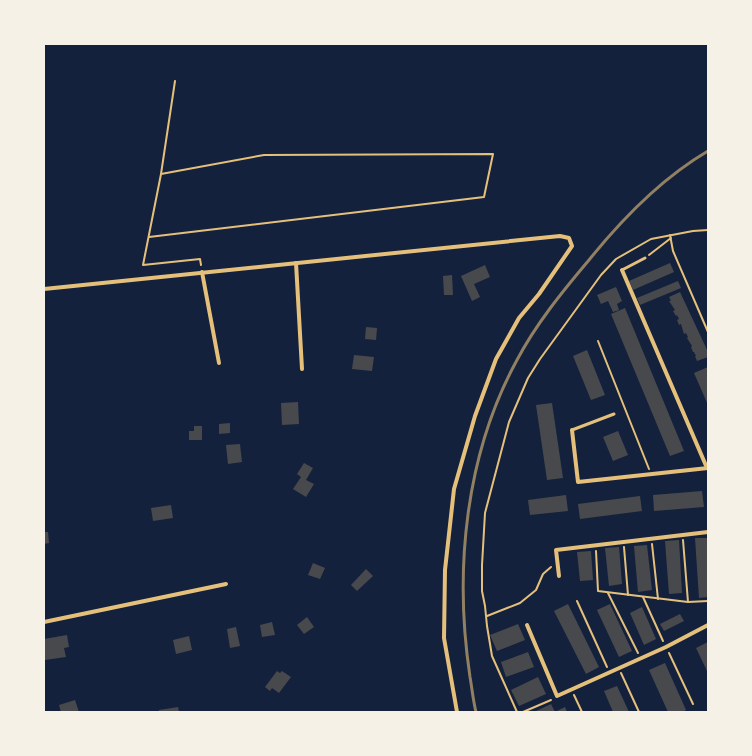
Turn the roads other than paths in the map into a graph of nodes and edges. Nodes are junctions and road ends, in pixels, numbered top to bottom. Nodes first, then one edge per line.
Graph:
1 (645, 258) road end
2 (296, 263) junction
3 (622, 270) joint
4 (202, 272) junction
5 (44, 289) edge
6 (219, 363) dead end
7 (302, 369) dead end
8 (614, 414) dead end
9 (572, 430) joint
10 (707, 468) edge
11 (708, 532) edge
12 (559, 576) dead end
13 (226, 584) dead end
14 (44, 622) edge
15 (527, 625) dead end
16 (708, 625) edge
17 (457, 712) edge

1 - 3 lane
2 - 4 street
2 - 7 street
2 - 17 street
3 - 10 street
4 - 5 street
4 - 6 street
8 - 9 lane
9 - 10 street
11 - 12 street
13 - 14 street
15 - 16 street

